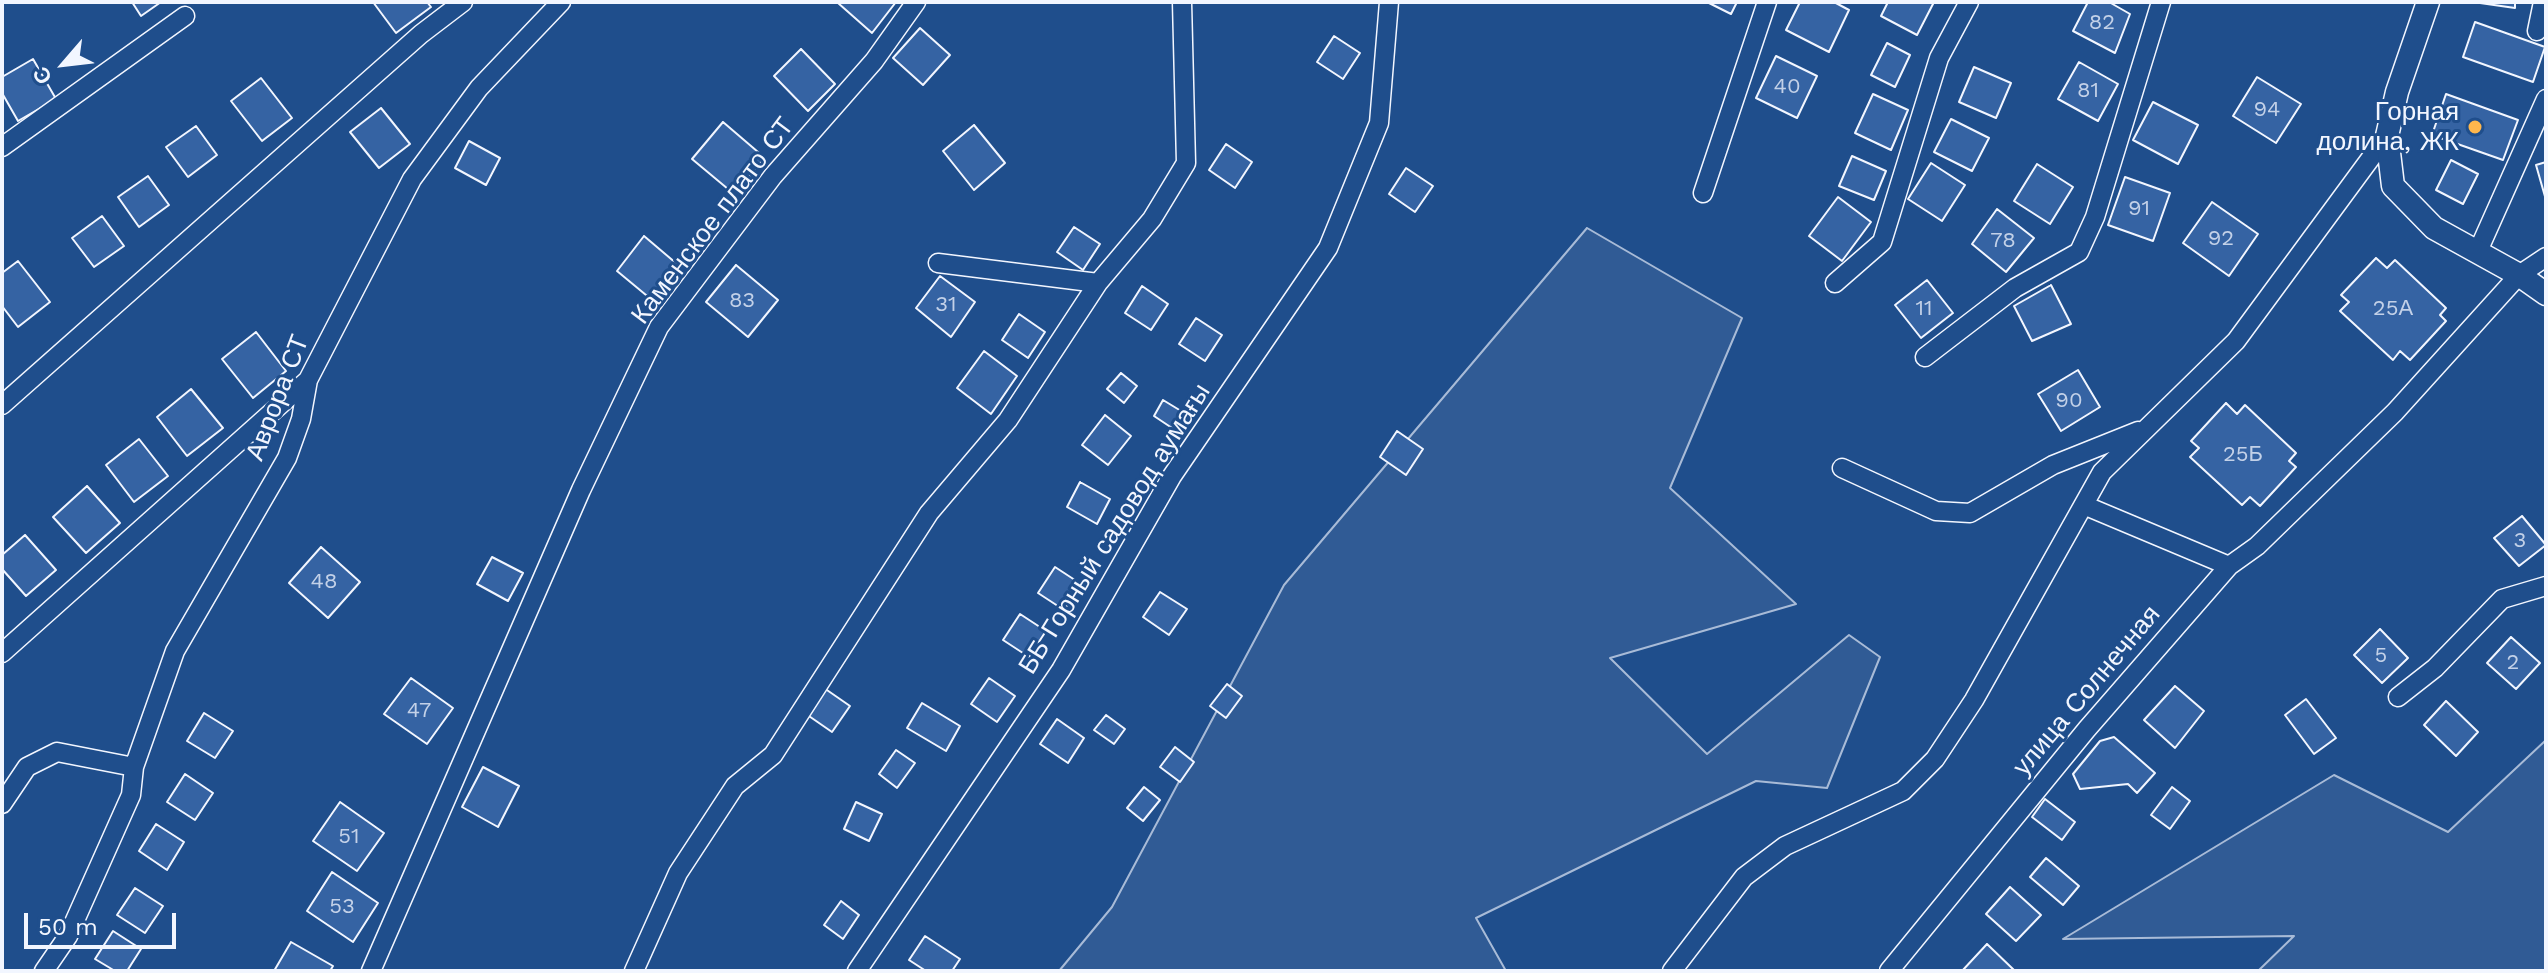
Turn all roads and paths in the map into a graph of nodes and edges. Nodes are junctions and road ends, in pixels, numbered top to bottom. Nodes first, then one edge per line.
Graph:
1 (463, 2) edge
2 (561, 2) edge
3 (916, 2) edge
4 (1182, 2) edge
5 (1389, 2) edge
6 (1767, 2) edge
7 (1969, 2) edge
8 (2161, 2) edge
9 (2428, 2) edge
10 (2543, 2) edge
11 (185, 16) dead end
12 (2537, 31) dead end
13 (2546, 99) edge
14 (2387, 136) junction
15 (2, 147) edge
16 (1703, 193) dead end
17 (2478, 251) junction
18 (2546, 257) edge
19 (938, 263) dead end
20 (2519, 275) junction
21 (1098, 283) junction
22 (1835, 283) dead end
23 (2546, 294) edge
24 (1925, 357) dead end
25 (308, 380) junction
26 (2, 405) edge
27 (2148, 427) junction
28 (1842, 468) dead end
29 (2086, 506) junction
30 (2229, 566) junction
31 (2546, 586) edge
32 (2, 653) edge
33 (2398, 697) dead end
34 (134, 767) junction
35 (2, 804) edge
36 (44, 971) edge
37 (371, 971) edge
38 (634, 971) edge
39 (857, 971) edge
40 (1672, 971) edge
41 (1889, 971) edge

1 - 26 street
2 - 25 street, Аврора СТ
3 - 37 street, Каменское плато СТ
4 - 21 street
5 - 39 street, ББ Горный садовод аумағы
6 - 16 street
7 - 22 street
8 - 24 street
9 - 14 street
10 - 12 street
11 - 15 street
13 - 17 street
14 - 17 street
14 - 27 street
17 - 20 street
18 - 20 street, улица Солнечная
19 - 21 street
20 - 23 street
20 - 30 street, улица Солнечная
21 - 38 street
25 - 32 street
25 - 34 street, Аврора СТ
27 - 28 street
27 - 29 street
29 - 30 street
29 - 40 street
30 - 41 street, улица Солнечная
31 - 33 street
34 - 35 street
34 - 36 street, Аврора СТ

